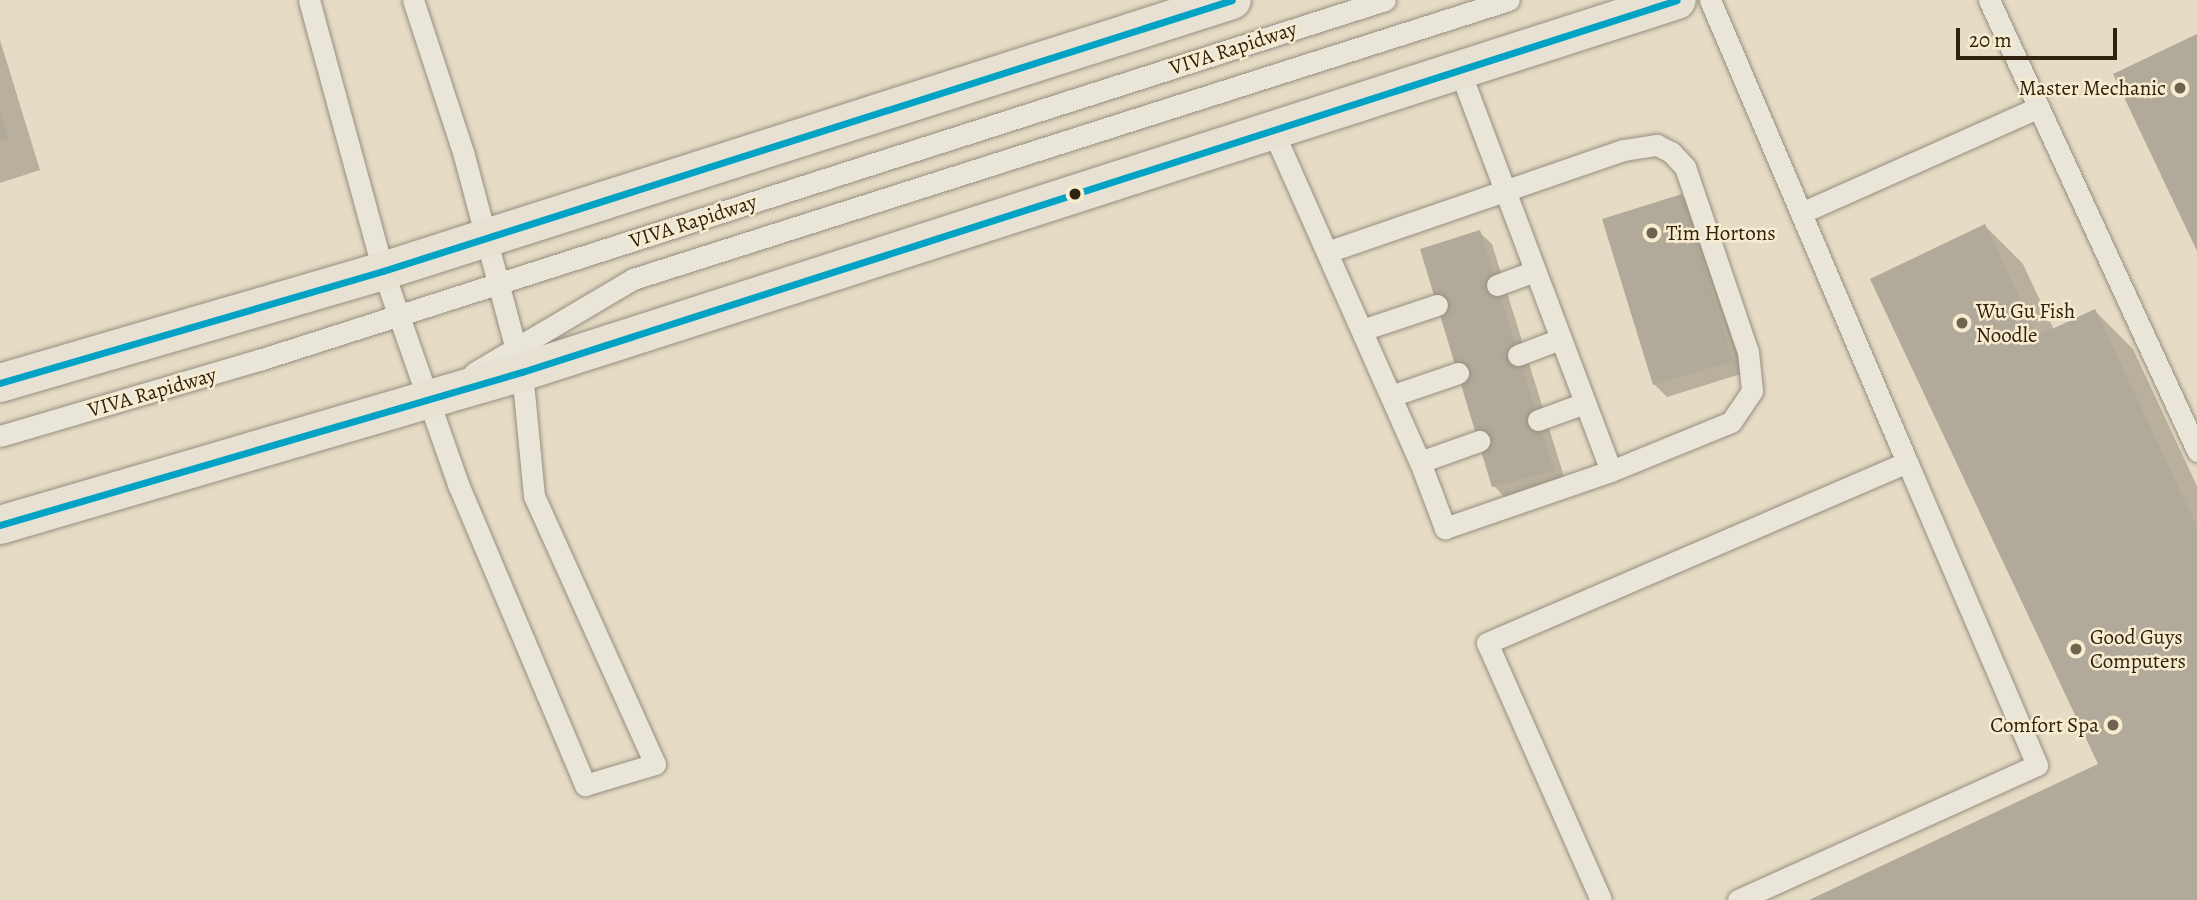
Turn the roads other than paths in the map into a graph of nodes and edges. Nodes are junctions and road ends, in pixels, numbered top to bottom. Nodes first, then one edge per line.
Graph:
1 (309, 0) edge
2 (412, 0) edge
3 (1232, 0) edge
4 (1385, 0) edge
5 (1509, 0) edge
6 (1677, 0) edge
7 (1710, 0) edge
8 (1989, 0) edge
9 (1460, 71) junction
10 (2037, 108) junction
11 (1273, 131) junction
12 (1506, 192) junction
13 (1801, 213) junction
14 (485, 236) junction
15 (1327, 252) junction
16 (383, 271) junction
17 (1535, 271) junction
18 (498, 284) junction
19 (1497, 285) dead end
20 (1437, 305) dead end
21 (399, 316) junction
22 (1362, 330) junction
23 (1560, 339) junction
24 (1518, 355) dead end
25 (519, 360) junction
26 (1458, 373) dead end
27 (0, 383) edge
28 (1391, 396) junction
29 (430, 399) junction
30 (1585, 404) junction
31 (1538, 421) dead end
32 (0, 436) edge
33 (1479, 441) dead end
34 (2197, 451) edge
35 (1420, 462) junction
36 (1907, 462) junction
37 (1611, 471) junction
38 (0, 524) edge
39 (1601, 900) edge
40 (1738, 900) edge

1 - 16 lane
2 - 14 lane
3 - 14 main road
4 - 18 lane, VIVA Rapidway
5 - 25 lane, VIVA Rapidway
6 - 9 main road
7 - 13 lane
8 - 10 lane
9 - 11 main road
9 - 12 lane
10 - 13 lane
10 - 34 lane
11 - 15 lane
11 - 25 main road
12 - 15 lane
12 - 17 lane
12 - 37 lane
13 - 36 lane
14 - 16 main road
14 - 18 lane
15 - 22 lane
16 - 21 lane
16 - 27 main road
17 - 19 lane
17 - 23 lane
18 - 21 lane, VIVA Rapidway
18 - 25 lane
20 - 22 lane
21 - 29 lane
21 - 32 lane, VIVA Rapidway
22 - 28 lane
23 - 24 lane
23 - 30 lane
25 - 29 main road
25 - 29 lane
26 - 28 lane
28 - 35 lane
29 - 38 main road
30 - 31 lane
30 - 37 lane
33 - 35 lane
35 - 37 lane
36 - 39 lane
36 - 40 lane

